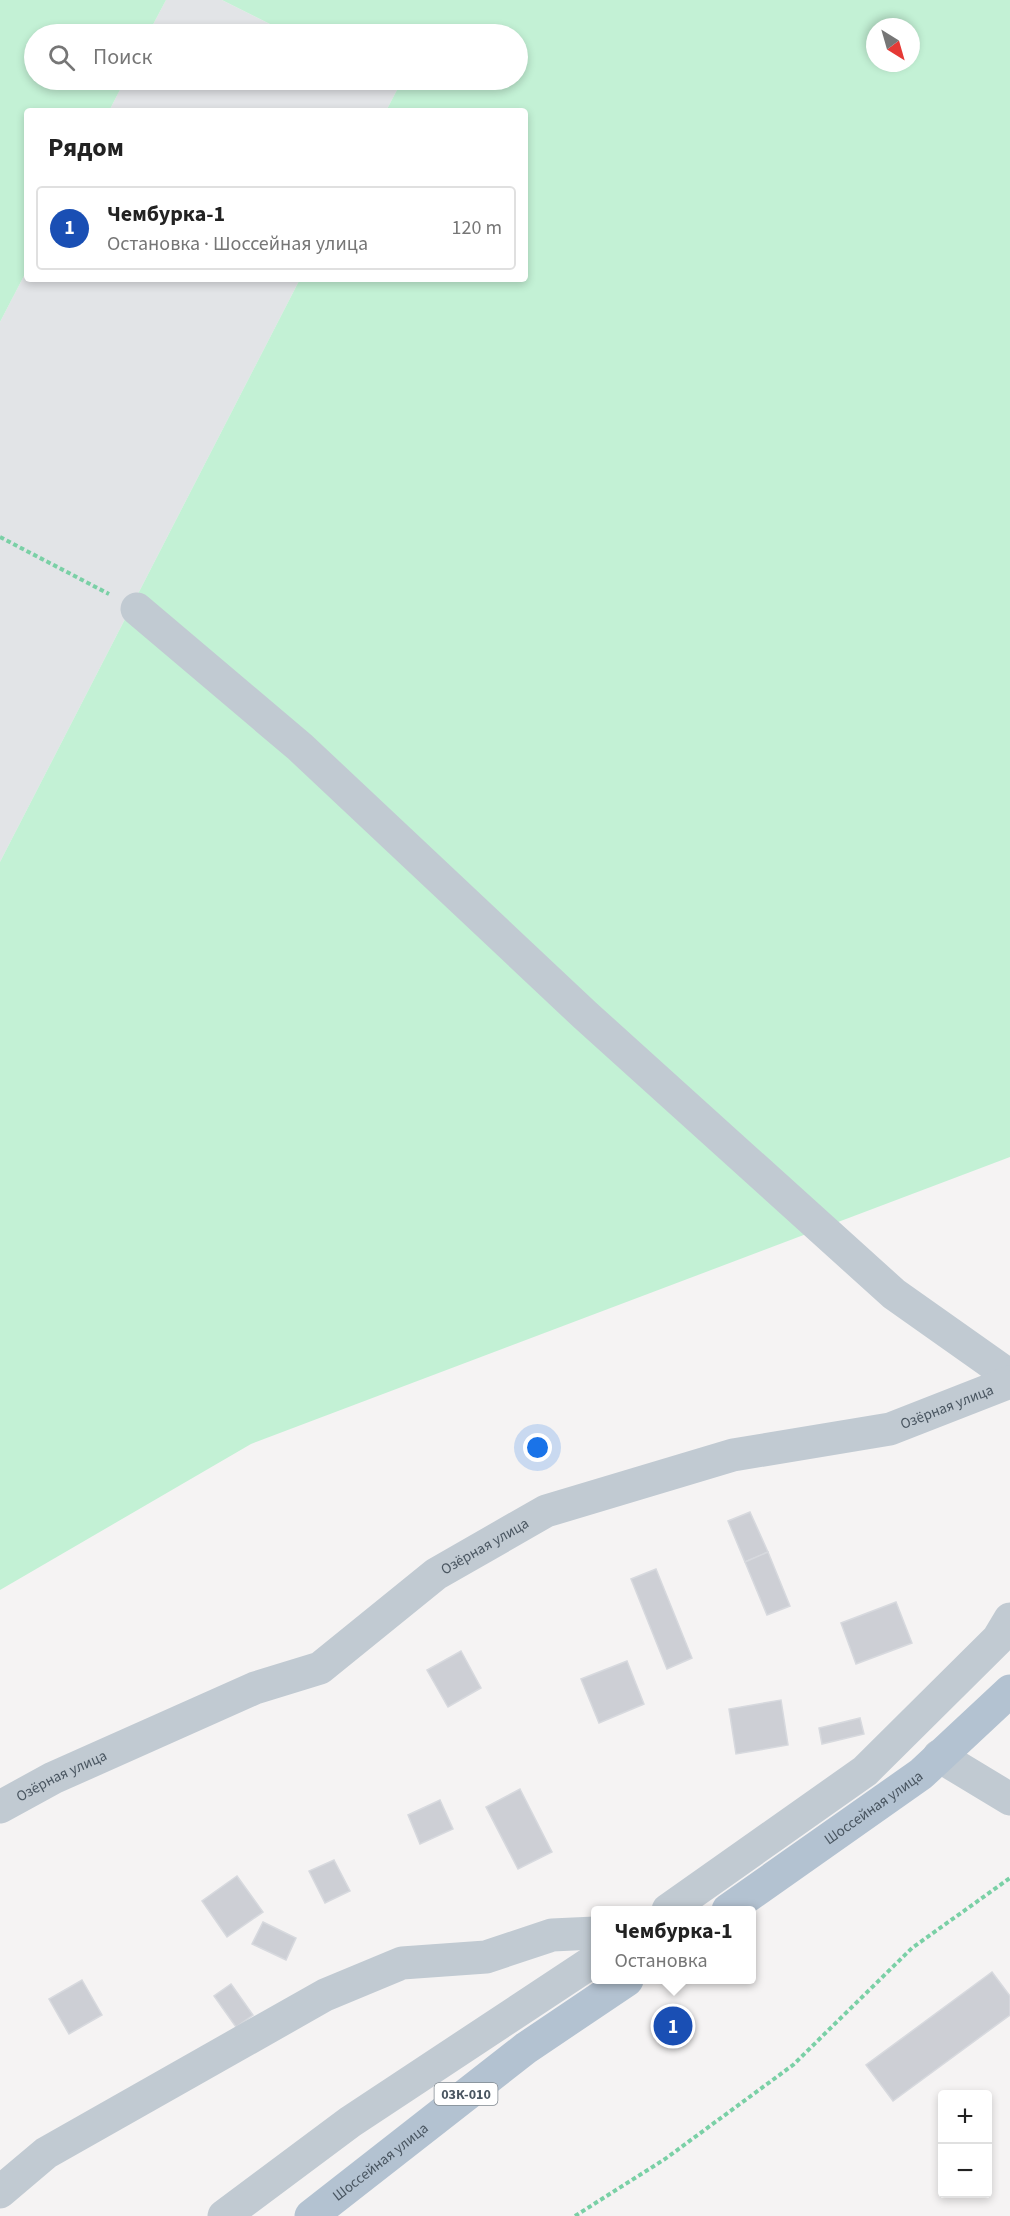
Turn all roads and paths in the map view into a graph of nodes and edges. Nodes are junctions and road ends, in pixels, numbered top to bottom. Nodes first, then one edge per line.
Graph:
1 (0, 537) edge
2 (136, 609) joint
3 (1010, 1376) edge
4 (1010, 1382) edge
5 (1010, 1619) edge
6 (1010, 1691) edge
7 (939, 1756) junction
8 (1010, 1799) edge
9 (0, 1807) edge
10 (1010, 1878) edge
11 (675, 1906) edge
12 (735, 1906) edge
13 (591, 1933) edge
14 (591, 1963) edge
15 (621, 1984) edge
16 (0, 2192) edge
17 (224, 2216) edge
18 (311, 2216) edge
19 (575, 2216) edge

1 - 2 path
2 - 3 street
4 - 9 street, Озёрная улица
5 - 11 street
6 - 7 main road, Шоссейная улица
7 - 8 street
7 - 12 main road, Шоссейная улица
10 - 19 path
13 - 16 street
14 - 17 street
15 - 18 main road, Шоссейная улица / 03К-010

